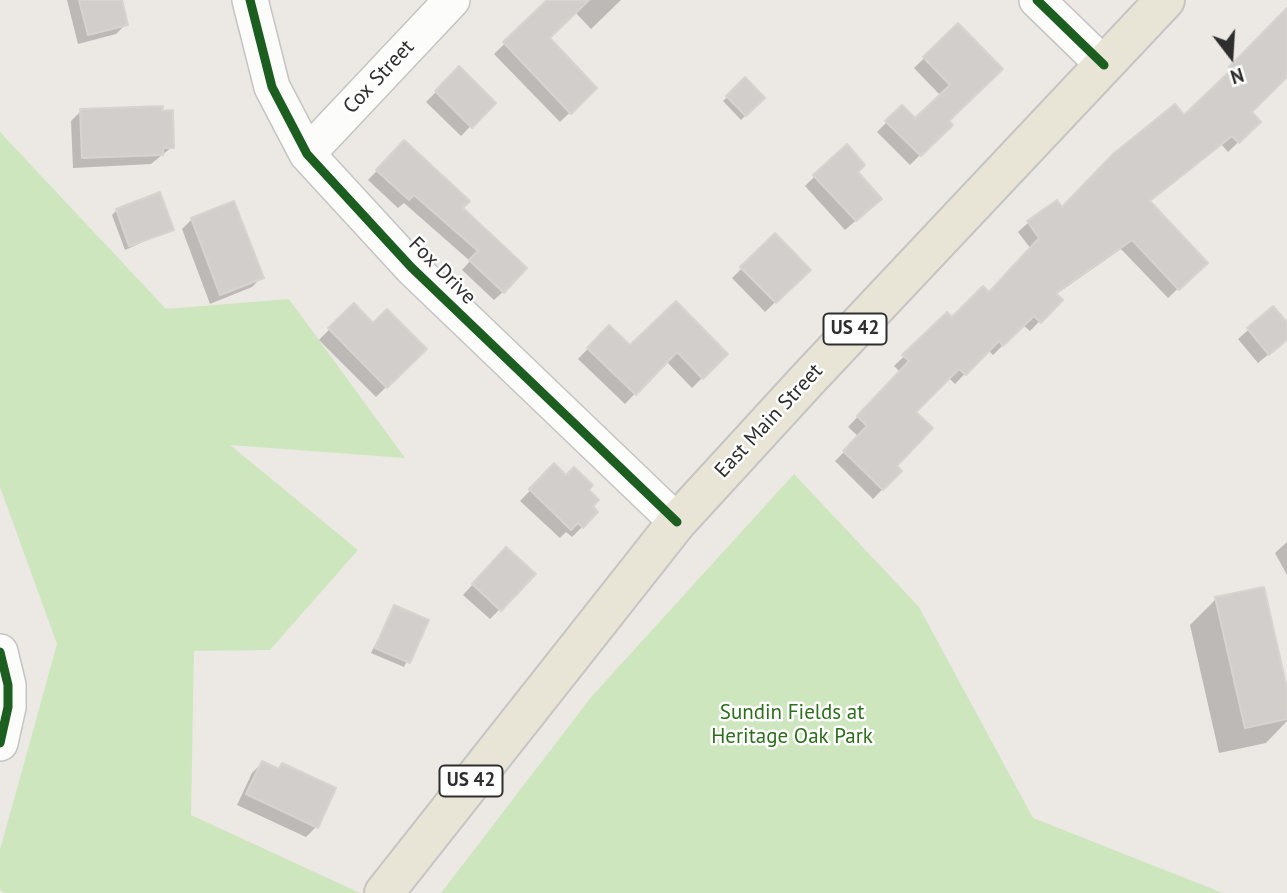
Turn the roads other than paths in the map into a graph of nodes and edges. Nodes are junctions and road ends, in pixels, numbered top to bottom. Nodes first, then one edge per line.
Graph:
1 (250, 0) edge
2 (452, 0) edge
3 (1037, 0) edge
4 (1165, 0) edge
5 (1104, 65) junction
6 (307, 154) junction
7 (677, 522) junction
8 (0, 652) edge
9 (0, 743) edge
10 (384, 893) edge

1 - 6 street, Fox Drive
2 - 6 street, Cox Street
3 - 5 street
4 - 5 main road, East Main Street / US 42
5 - 7 main road, East Main Street / US 42
6 - 7 street, Fox Drive
7 - 10 main road, East Main Street / US 42
8 - 9 street

